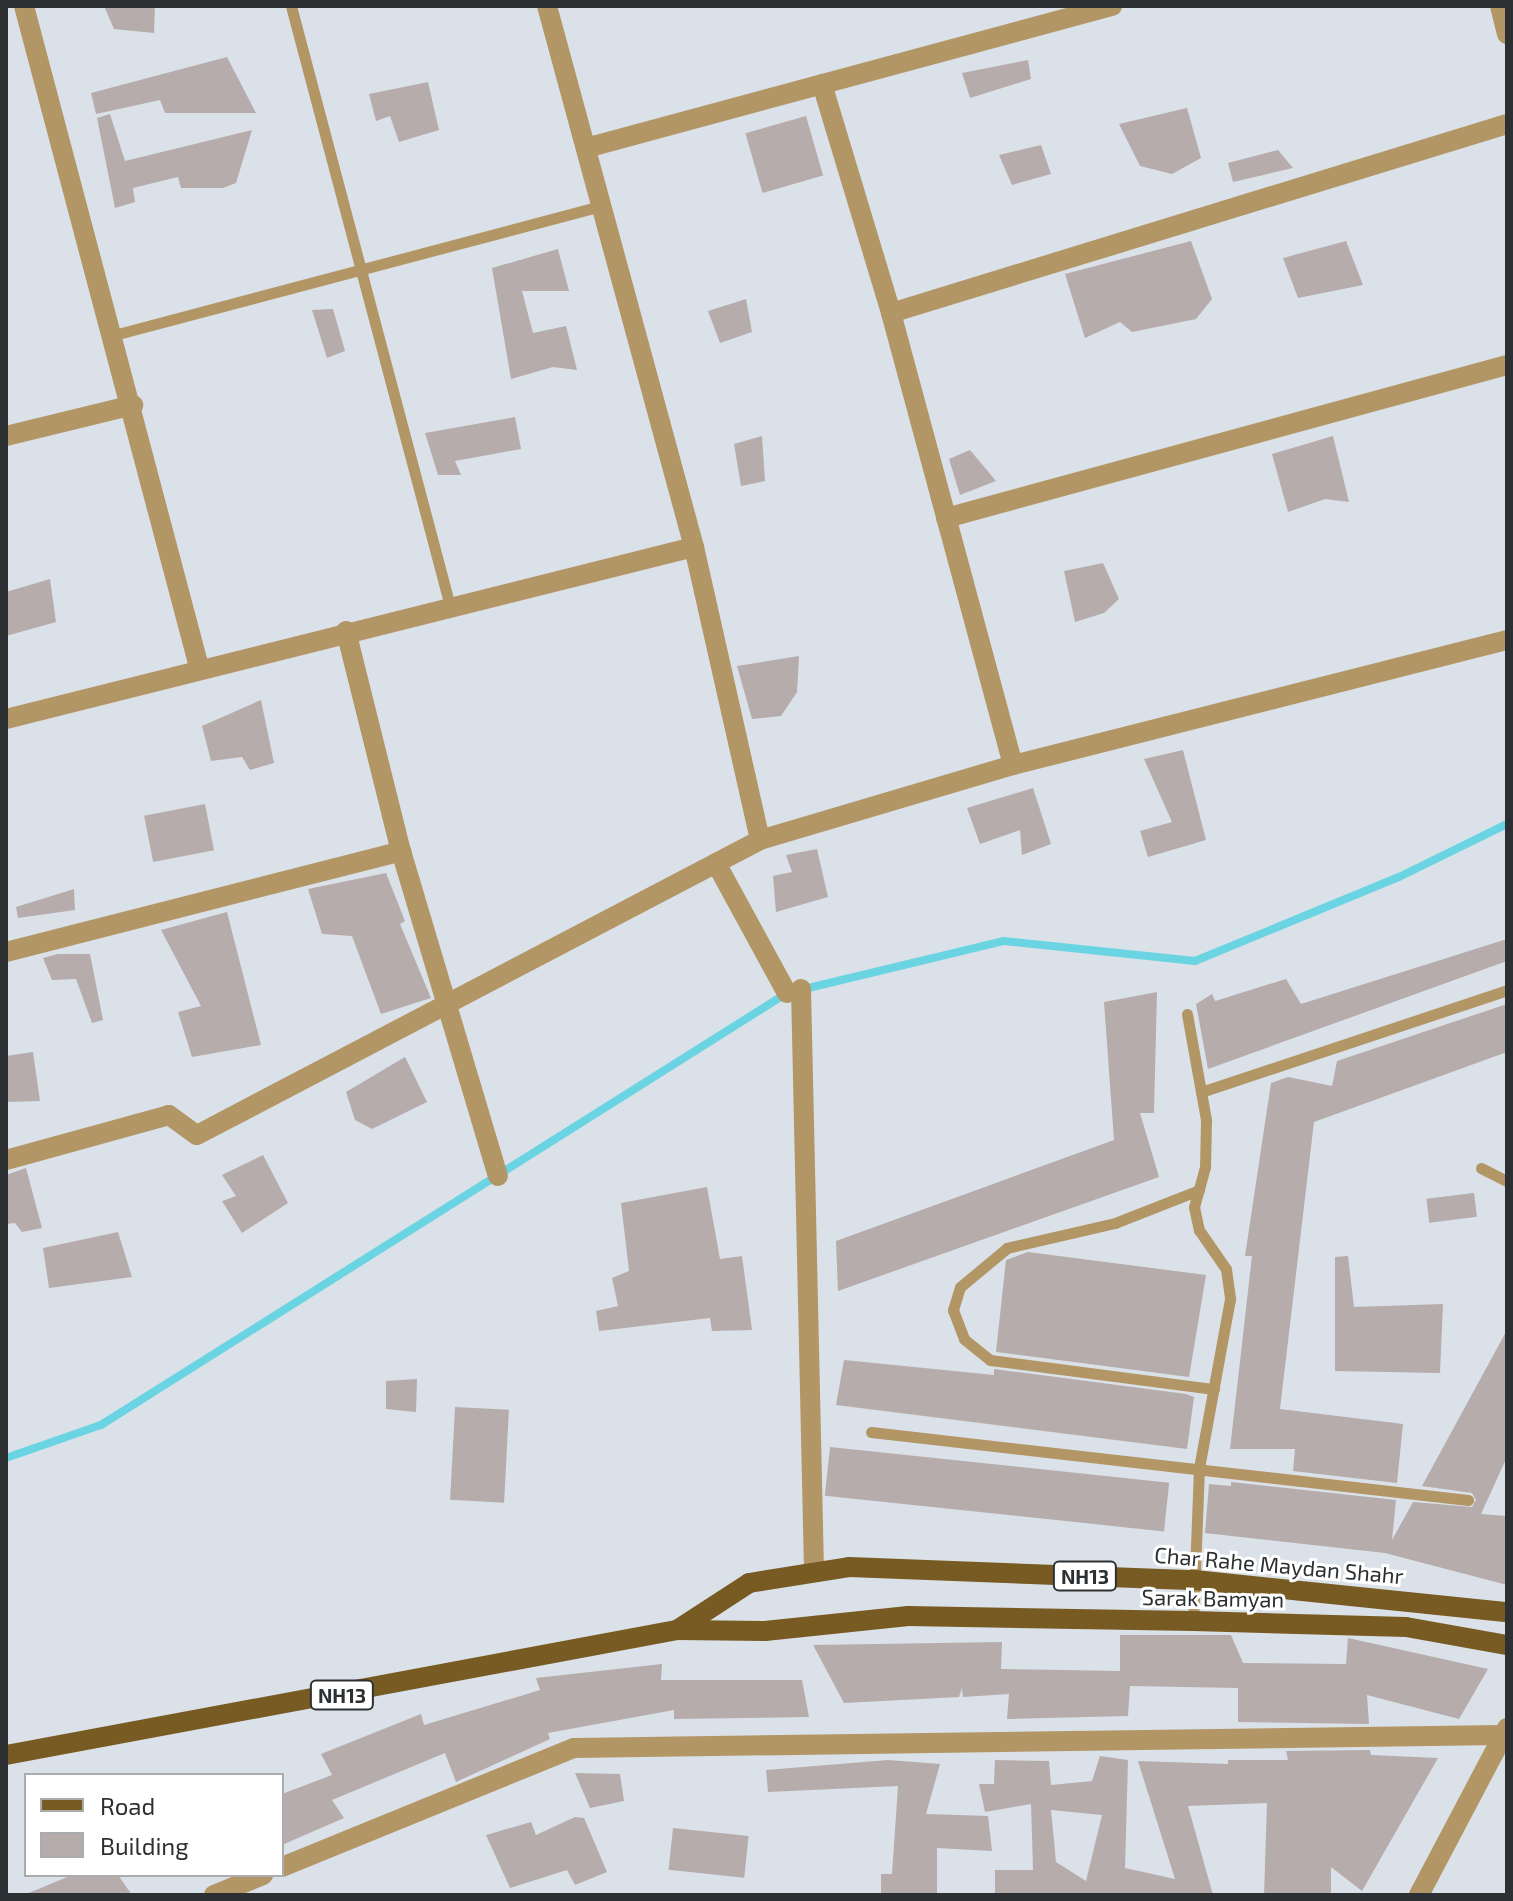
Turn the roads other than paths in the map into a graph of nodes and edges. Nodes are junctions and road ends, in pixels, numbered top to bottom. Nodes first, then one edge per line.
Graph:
1 (24, 6) edge
2 (291, 6) edge
3 (547, 6) edge
4 (1112, 6) edge
5 (1500, 6) edge
6 (1507, 34) edge
7 (822, 84) junction
8 (1507, 124) edge
9 (586, 148) junction
10 (601, 206) junction
11 (362, 271) junction
12 (891, 313) junction
13 (114, 335) junction
14 (1507, 365) edge
15 (133, 405) junction
16 (6, 436) edge
17 (946, 518) junction
18 (694, 547) junction
19 (450, 606) junction
20 (346, 631) junction
21 (1507, 640) edge
22 (199, 667) junction
23 (6, 719) edge
24 (1013, 765) junction
25 (760, 840) junction
26 (401, 851) junction
27 (716, 863) junction
28 (6, 952) edge
29 (1507, 990) edge
30 (449, 1004) junction
31 (1187, 1014) dead end
32 (1201, 1092) junction
33 (6, 1160) edge
34 (1481, 1168) dead end
35 (498, 1176) dead end
36 (1507, 1181) edge
37 (1199, 1190) junction
38 (1214, 1389) junction
39 (871, 1432) dead end
40 (1199, 1468) junction
41 (1468, 1500) dead end
42 (814, 1571) junction
43 (1195, 1580) junction
44 (1507, 1612) edge
45 (1193, 1621) junction
46 (677, 1630) junction
47 (1507, 1645) edge
48 (1504, 1732) edge
49 (6, 1755) edge
50 (284, 1866) edge
51 (258, 1877) edge
52 (214, 1895) edge
53 (1419, 1895) edge

1 - 13 street
2 - 11 lane
3 - 9 street
4 - 7 street
5 - 6 street
7 - 9 street
7 - 12 street
8 - 12 street
9 - 10 street
10 - 11 lane
10 - 18 street
11 - 13 lane
11 - 19 lane
12 - 17 street
13 - 15 street
14 - 17 street
15 - 16 street
15 - 22 street
17 - 24 street
18 - 19 street
18 - 25 street
19 - 20 street
20 - 22 street
20 - 26 street
21 - 24 street
22 - 23 street
24 - 25 street
25 - 27 street
26 - 28 street
26 - 30 street
27 - 30 street
27 - 42 street
29 - 32 lane
30 - 33 street
30 - 35 street
31 - 32 lane
32 - 37 lane
34 - 36 lane
37 - 38 lane
37 - 38 lane
38 - 40 lane
39 - 40 lane
40 - 41 lane
40 - 43 lane
42 - 43 main road, Char Rahe Maydan Shahr / NH13
42 - 46 main road, Char Rahe Maydan Shahr / NH13
43 - 44 main road, Char Rahe Maydan Shahr / NH13
43 - 45 lane
45 - 46 main road, Sarak Bamyan / NH13
45 - 47 main road, Sarak Bamyan / NH13
46 - 49 main road, NH13
48 - 50 street
48 - 53 street
51 - 52 street

